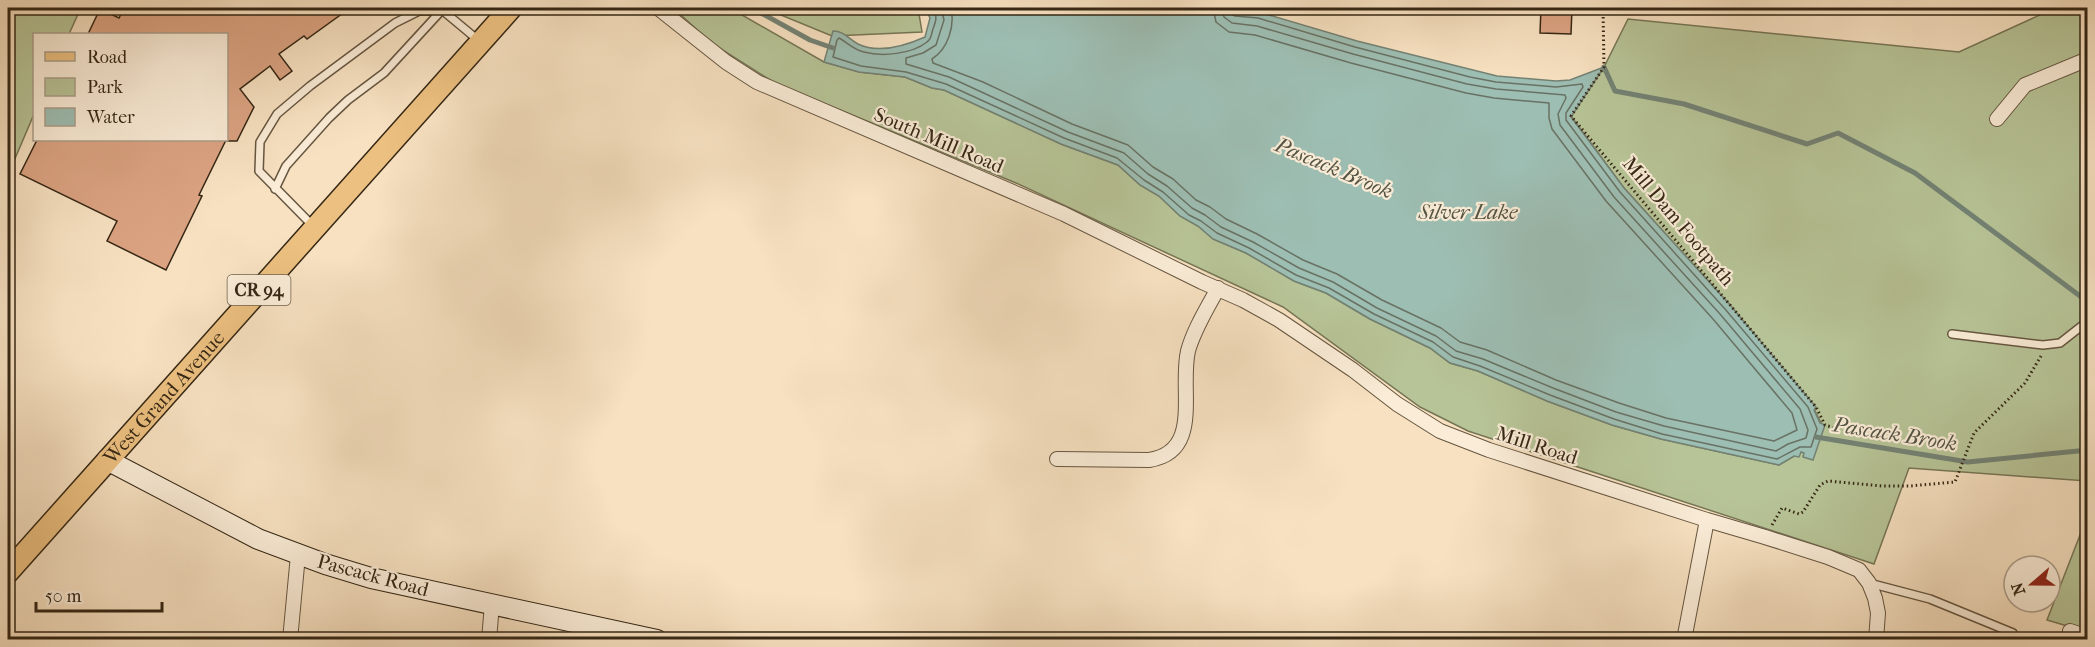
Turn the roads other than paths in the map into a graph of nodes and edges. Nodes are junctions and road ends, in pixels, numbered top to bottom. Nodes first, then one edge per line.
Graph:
1 (511, 8) edge
2 (658, 8) edge
3 (442, 10) junction
4 (480, 42) junction
5 (2088, 59) edge
6 (1997, 119) dead end
7 (275, 189) junction
8 (315, 227) junction
9 (1218, 288) junction
10 (2085, 323) edge
11 (1952, 334) dead end
12 (1056, 459) dead end
13 (107, 460) junction
14 (1707, 520) junction
15 (298, 555) junction
16 (8, 572) edge
17 (1869, 582) junction
18 (492, 604) junction
19 (2070, 631) dead end
20 (2013, 633) dead end
21 (2088, 637) edge
22 (290, 639) edge
23 (489, 639) edge
24 (657, 639) edge
25 (1684, 639) edge
26 (1876, 639) edge

1 - 4 main road, West Grand Avenue / CR 94
2 - 9 street, South Mill Road
3 - 4 lane
3 - 7 lane
3 - 7 lane
4 - 8 main road, West Grand Avenue / CR 94
5 - 6 street
7 - 8 lane
8 - 13 main road, West Grand Avenue / CR 94
9 - 12 street
9 - 14 street, Mill Road
10 - 11 lane
13 - 15 street, Pascack Road
13 - 16 main road, West Grand Avenue / CR 94
14 - 17 street, Mill Road
14 - 25 street
15 - 18 street, Pascack Road
15 - 22 street
17 - 20 lane
17 - 26 street
18 - 23 street
18 - 24 street, Pascack Road
19 - 21 street

